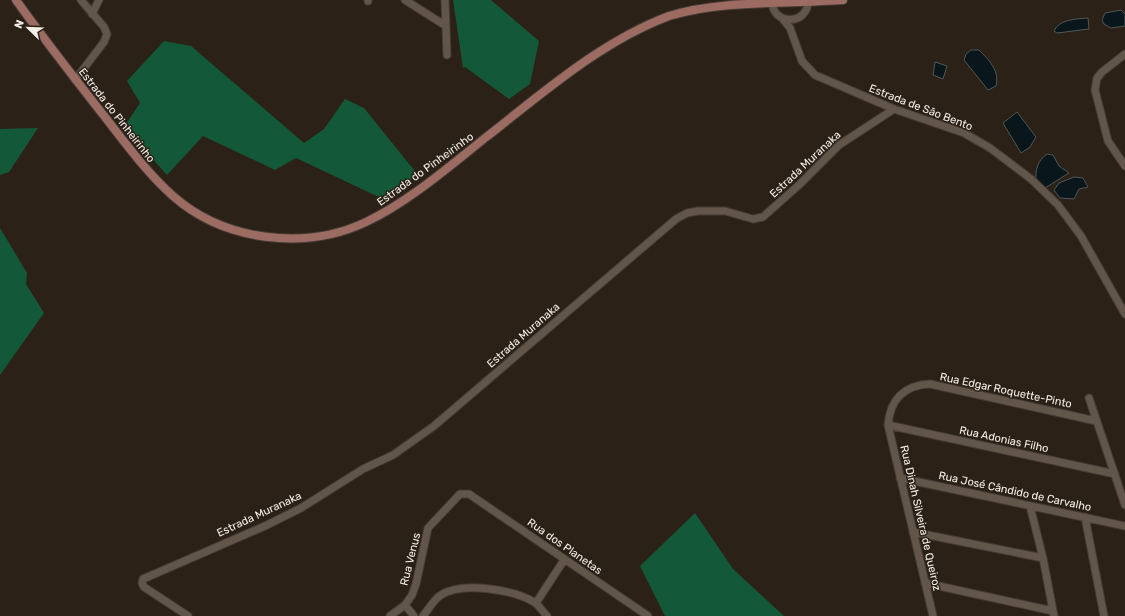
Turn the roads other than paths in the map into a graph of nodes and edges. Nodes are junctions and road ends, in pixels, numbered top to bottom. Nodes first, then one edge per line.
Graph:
1 (16, 0) edge
2 (81, 0) edge
3 (99, 0) edge
4 (405, 0) edge
5 (445, 0) edge
6 (843, 0) edge
7 (772, 1) edge
8 (809, 1) edge
9 (92, 14) junction
10 (782, 18) junction
11 (797, 19) junction
12 (446, 26) junction
13 (795, 40) junction
14 (1125, 54) edge
15 (447, 55) dead end
16 (76, 80) junction
17 (894, 110) junction
18 (1125, 166) edge
19 (1125, 314) edge
20 (1089, 398) dead end
21 (1096, 420) junction
22 (888, 425) junction
23 (1115, 474) junction
24 (900, 478) junction
25 (469, 494) joint
26 (1125, 505) edge
27 (1030, 506) junction
28 (1085, 517) junction
29 (1125, 526) edge
30 (913, 532) junction
31 (1043, 558) junction
32 (564, 560) junction
33 (925, 583) junction
34 (536, 603) junction
35 (404, 604) junction
36 (1053, 613) edge
37 (188, 616) edge
38 (390, 616) edge
39 (414, 616) edge
40 (423, 616) edge
41 (547, 616) edge
42 (648, 616) edge
43 (933, 616) edge
44 (1104, 616) edge

1 - 16 main road, Estrada do Pinheirinho
2 - 9 street
3 - 9 street
4 - 12 street
5 - 12 street
6 - 8 main road, Estrada do Pinheirinho
7 - 8 main road, Estrada do Pinheirinho
7 - 10 street
7 - 16 main road, Estrada do Pinheirinho
8 - 11 street
9 - 16 street
10 - 11 street
10 - 13 street, Estrada de São Bento
11 - 13 street, Estrada de São Bento
12 - 15 street
13 - 17 street, Estrada de São Bento
14 - 18 street
17 - 19 street, Estrada de São Bento
17 - 37 street, Estrada Muranaka
20 - 21 street
21 - 22 street, Rua Edgar Roquette-Pinto
21 - 23 street
22 - 23 street, Rua Adonias Filho
22 - 24 street, Rua Dinah Silveira de Queiroz
23 - 26 street
24 - 27 street, Rua José Cândido de Carvalho
24 - 30 street, Rua Dinah Silveira de Queiroz
25 - 32 street, Rua dos Planetas
25 - 35 street, Rua Venus
27 - 28 street, Rua José Cândido de Carvalho
27 - 31 street
28 - 29 street, Rua José Cândido de Carvalho
28 - 44 street
30 - 31 street
30 - 33 street, Rua Dinah Silveira de Queiroz
31 - 36 street
32 - 34 street
32 - 42 street, Rua dos Planetas
33 - 36 street
33 - 43 street, Rua Dinah Silveira de Queiroz
34 - 40 street
34 - 41 street
35 - 38 street, Rua Venus
35 - 39 street

